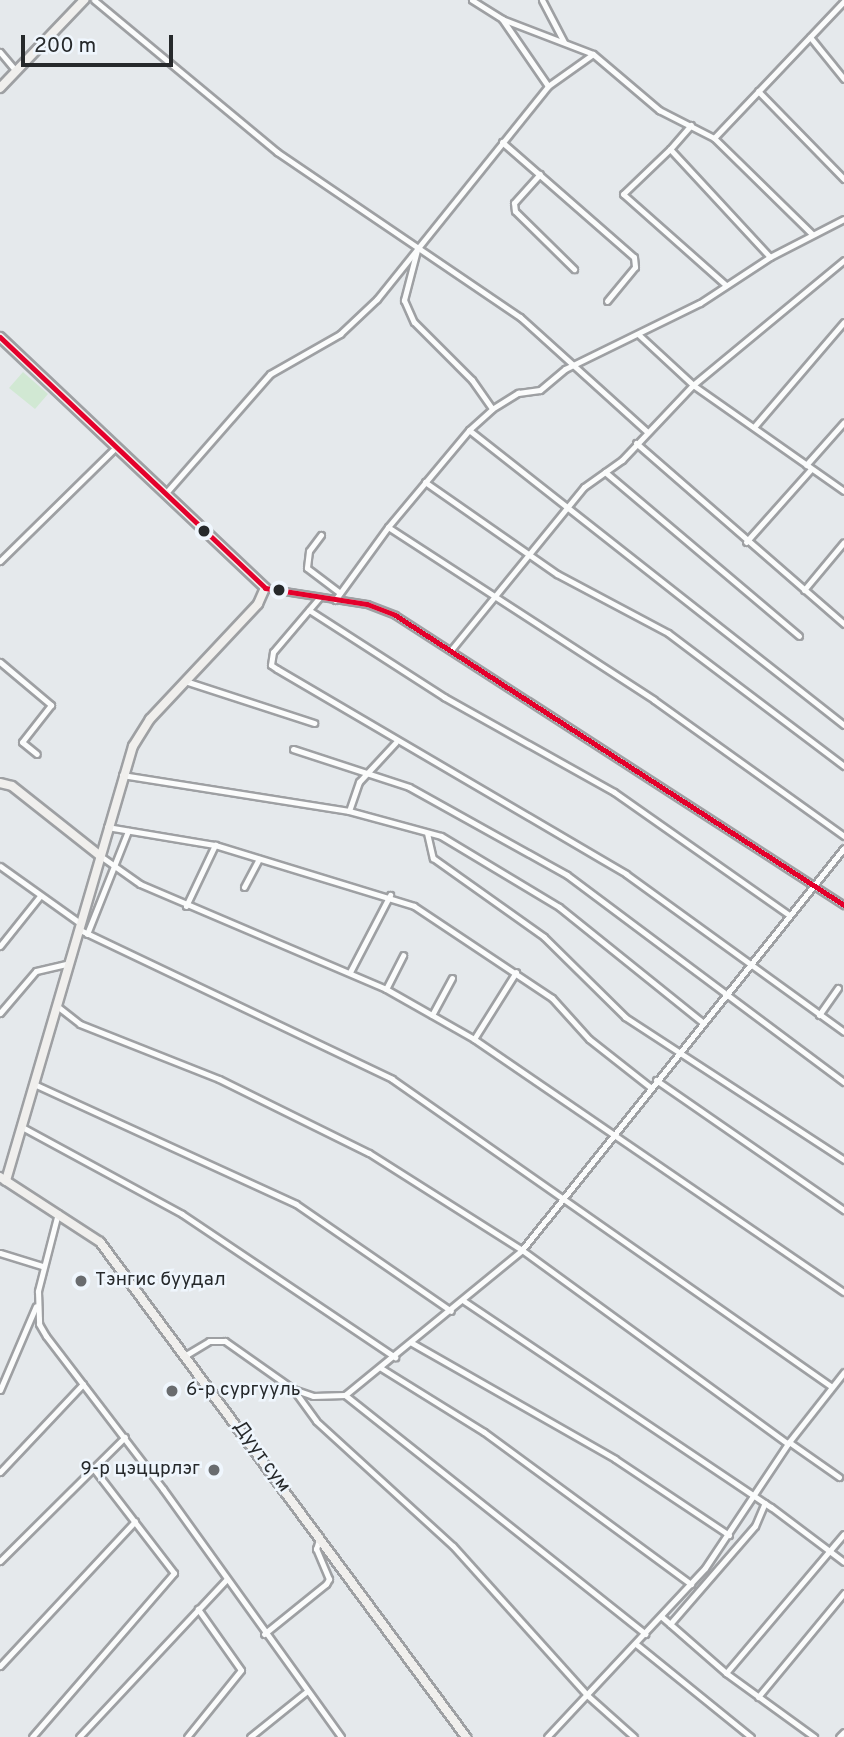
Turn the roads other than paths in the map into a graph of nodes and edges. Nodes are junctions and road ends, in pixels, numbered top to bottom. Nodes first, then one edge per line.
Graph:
1 (84, 0) edge
2 (94, 0) edge
3 (472, 0) edge
4 (542, 0) edge
5 (844, 1) edge
6 (502, 19) junction
7 (810, 37) junction
8 (564, 42) junction
9 (0, 52) edge
10 (593, 54) junction
11 (16, 71) junction
12 (844, 79) edge
13 (548, 86) junction
14 (0, 88) edge
15 (758, 91) junction
16 (691, 125) junction
17 (714, 138) junction
18 (502, 142) junction
19 (670, 149) junction
20 (540, 174) junction
21 (844, 179) edge
22 (844, 219) edge
23 (812, 234) junction
24 (418, 245) junction
25 (770, 257) junction
26 (844, 260) edge
27 (574, 269) dead end
28 (726, 285) junction
29 (607, 300) dead end
30 (844, 322) edge
31 (638, 334) junction
32 (0, 337) edge
33 (578, 366) junction
34 (693, 385) junction
35 (492, 409) junction
36 (844, 422) edge
37 (754, 428) junction
38 (469, 430) junction
39 (646, 431) junction
40 (636, 443) junction
41 (116, 447) junction
42 (809, 467) junction
43 (605, 471) junction
44 (425, 482) junction
45 (844, 491) edge
46 (165, 494) junction
47 (568, 508) junction
48 (388, 527) junction
49 (321, 536) dead end
50 (746, 542) junction
51 (844, 542) edge
52 (530, 555) junction
53 (0, 561) edge
54 (265, 588) junction
55 (804, 590) junction
56 (340, 593) junction
57 (318, 598) junction
58 (494, 599) junction
59 (335, 600) junction
60 (309, 610) junction
61 (844, 624) edge
62 (799, 636) dead end
63 (451, 650) junction
64 (0, 662) edge
65 (185, 681) junction
66 (314, 723) dead end
67 (844, 725) edge
68 (396, 742) junction
69 (293, 749) dead end
70 (37, 754) dead end
71 (844, 766) edge
72 (122, 775) junction
73 (366, 775) junction
74 (0, 783) edge
75 (349, 811) junction
76 (107, 827) junction
77 (128, 831) junction
78 (427, 833) junction
79 (844, 836) edge
80 (215, 845) junction
81 (844, 848) edge
82 (99, 855) junction
83 (259, 859) junction
84 (114, 864) junction
85 (0, 866) edge
86 (813, 886) junction
87 (244, 887) dead end
88 (390, 895) junction
89 (40, 896) junction
90 (844, 905) edge
91 (186, 906) junction
92 (789, 915) junction
93 (81, 929) junction
94 (0, 946) edge
95 (403, 955) dead end
96 (67, 964) junction
97 (748, 966) junction
98 (350, 972) junction
99 (516, 972) junction
100 (452, 978) dead end
101 (838, 988) dead end
102 (386, 989) junction
103 (725, 994) junction
104 (57, 1006) junction
105 (0, 1013) edge
106 (432, 1015) junction
107 (819, 1015) junction
108 (702, 1022) junction
109 (844, 1032) edge
110 (474, 1039) junction
111 (676, 1055) junction
112 (656, 1080) junction
113 (844, 1082) edge
114 (34, 1084) junction
115 (650, 1087) junction
116 (22, 1127) junction
117 (614, 1133) junction
118 (844, 1160) edge
119 (3, 1179) edge
120 (566, 1199) junction
121 (844, 1210) edge
122 (58, 1213) junction
123 (522, 1250) junction
124 (0, 1254) edge
125 (42, 1266) junction
126 (844, 1292) edge
127 (464, 1301) junction
128 (37, 1304) junction
129 (451, 1311) junction
130 (412, 1343) junction
131 (187, 1355) junction
132 (395, 1357) junction
133 (381, 1368) junction
134 (844, 1371) edge
135 (83, 1384) junction
136 (832, 1387) junction
137 (293, 1389) junction
138 (0, 1390) edge
139 (345, 1395) junction
140 (125, 1437) junction
141 (788, 1443) junction
142 (93, 1468) junction
143 (0, 1472) edge
144 (839, 1477) dead end
145 (754, 1496) junction
146 (765, 1503) junction
147 (135, 1521) junction
148 (844, 1534) edge
149 (729, 1535) junction
150 (320, 1537) junction
151 (830, 1551) junction
152 (0, 1561) edge
153 (844, 1562) edge
154 (226, 1580) junction
155 (691, 1584) junction
156 (844, 1593) edge
157 (198, 1609) junction
158 (662, 1617) junction
159 (670, 1624) junction
160 (264, 1634) junction
161 (645, 1634) junction
162 (636, 1644) junction
163 (0, 1666) edge
164 (726, 1673) junction
165 (306, 1692) junction
166 (587, 1695) junction
167 (758, 1697) junction
168 (844, 1732) edge
169 (32, 1737) edge
170 (79, 1737) edge
171 (187, 1737) edge
172 (250, 1737) edge
173 (341, 1737) edge
174 (466, 1737) edge
175 (547, 1737) edge
176 (634, 1737) edge
177 (751, 1737) edge
178 (814, 1737) edge
179 (839, 1737) edge

1 - 11 street
2 - 24 street
3 - 6 street
4 - 8 street
5 - 7 street
6 - 8 street
6 - 13 street
7 - 12 street
7 - 15 street
8 - 10 street
9 - 11 street
10 - 13 street
10 - 16 street
11 - 14 street
13 - 18 street
15 - 17 street
15 - 21 street
16 - 17 street
16 - 19 street
17 - 23 street
18 - 20 street
18 - 24 street
19 - 25 street
19 - 28 street
20 - 27 street
20 - 29 street
22 - 23 street
23 - 25 street
24 - 33 street
24 - 35 street
24 - 46 street
25 - 28 street
26 - 34 street
28 - 31 street
30 - 37 street
31 - 33 street
31 - 34 street
32 - 41 street
33 - 35 street
33 - 39 street
34 - 37 street
34 - 39 street
35 - 38 street
36 - 42 street
37 - 42 street
38 - 44 street
38 - 47 street
39 - 40 street
40 - 43 street
40 - 50 street
41 - 46 street
41 - 53 street
42 - 45 street
42 - 50 street
43 - 47 street
43 - 62 street
44 - 48 street
44 - 52 street
46 - 54 street
47 - 52 street
47 - 67 street
48 - 56 street
48 - 58 street
49 - 56 street
50 - 55 street
51 - 55 street
52 - 58 street
52 - 71 street
54 - 57 street
54 - 65 street
55 - 61 street
56 - 59 street
57 - 59 street
57 - 60 street
58 - 63 street
58 - 79 street
59 - 63 street
60 - 68 street
60 - 92 street
63 - 86 street
64 - 70 street
65 - 66 street
65 - 72 street
68 - 73 street
68 - 97 street
69 - 73 street
72 - 75 street
72 - 76 street
73 - 75 street
73 - 103 street
74 - 82 street
75 - 78 street
76 - 77 street
76 - 82 street
77 - 80 street
77 - 84 street
78 - 108 street
78 - 111 street
80 - 83 street
80 - 91 street
81 - 86 street
82 - 84 street
82 - 93 street
83 - 87 street
83 - 88 street
84 - 91 street
84 - 93 street
85 - 89 street
86 - 90 street
86 - 92 street
88 - 98 street
88 - 99 street
89 - 93 street
89 - 94 street
91 - 98 street
92 - 97 street
93 - 96 street
93 - 120 street
95 - 102 street
96 - 104 street
96 - 105 street
97 - 103 street
97 - 107 street
98 - 102 street
99 - 110 street
99 - 115 street
100 - 106 street
101 - 107 street
102 - 106 street
103 - 108 street
103 - 113 street
104 - 114 street
104 - 123 street
106 - 110 street
107 - 109 street
108 - 111 street
110 - 117 street
111 - 112 street
111 - 118 street
112 - 115 street
112 - 121 street
114 - 116 street
114 - 129 street
115 - 117 street
116 - 119 street
116 - 132 street
117 - 120 street
117 - 126 street
119 - 122 street, Дуут сум
120 - 123 street
120 - 136 street
122 - 125 street
122 - 131 street, Дуут сум
123 - 127 street
123 - 141 street
124 - 125 street
125 - 128 street
127 - 129 street
127 - 145 street
128 - 135 street
128 - 138 street
129 - 130 street
130 - 132 street
130 - 149 street
131 - 137 street
131 - 150 street, Дуут сум
132 - 133 street
133 - 139 street
133 - 155 street
134 - 136 street
135 - 140 street
135 - 143 street
136 - 141 street
137 - 139 street
137 - 166 street
139 - 161 street
140 - 142 street
140 - 154 street
141 - 144 street
141 - 145 street
142 - 147 street
142 - 152 street
145 - 146 street
145 - 149 street
146 - 151 street
146 - 159 street
147 - 163 street
147 - 169 street
148 - 151 street
149 - 155 street
150 - 160 street
150 - 174 street, Дуут сум
151 - 153 street
151 - 164 street
154 - 157 street
154 - 160 street
155 - 158 street
156 - 167 street
157 - 170 street
157 - 171 street
158 - 159 street
158 - 161 street
159 - 164 street
160 - 165 street
161 - 162 street
162 - 166 street
162 - 177 street
164 - 167 street
165 - 172 street
165 - 173 street
166 - 175 street
166 - 176 street
167 - 178 street
168 - 179 street

